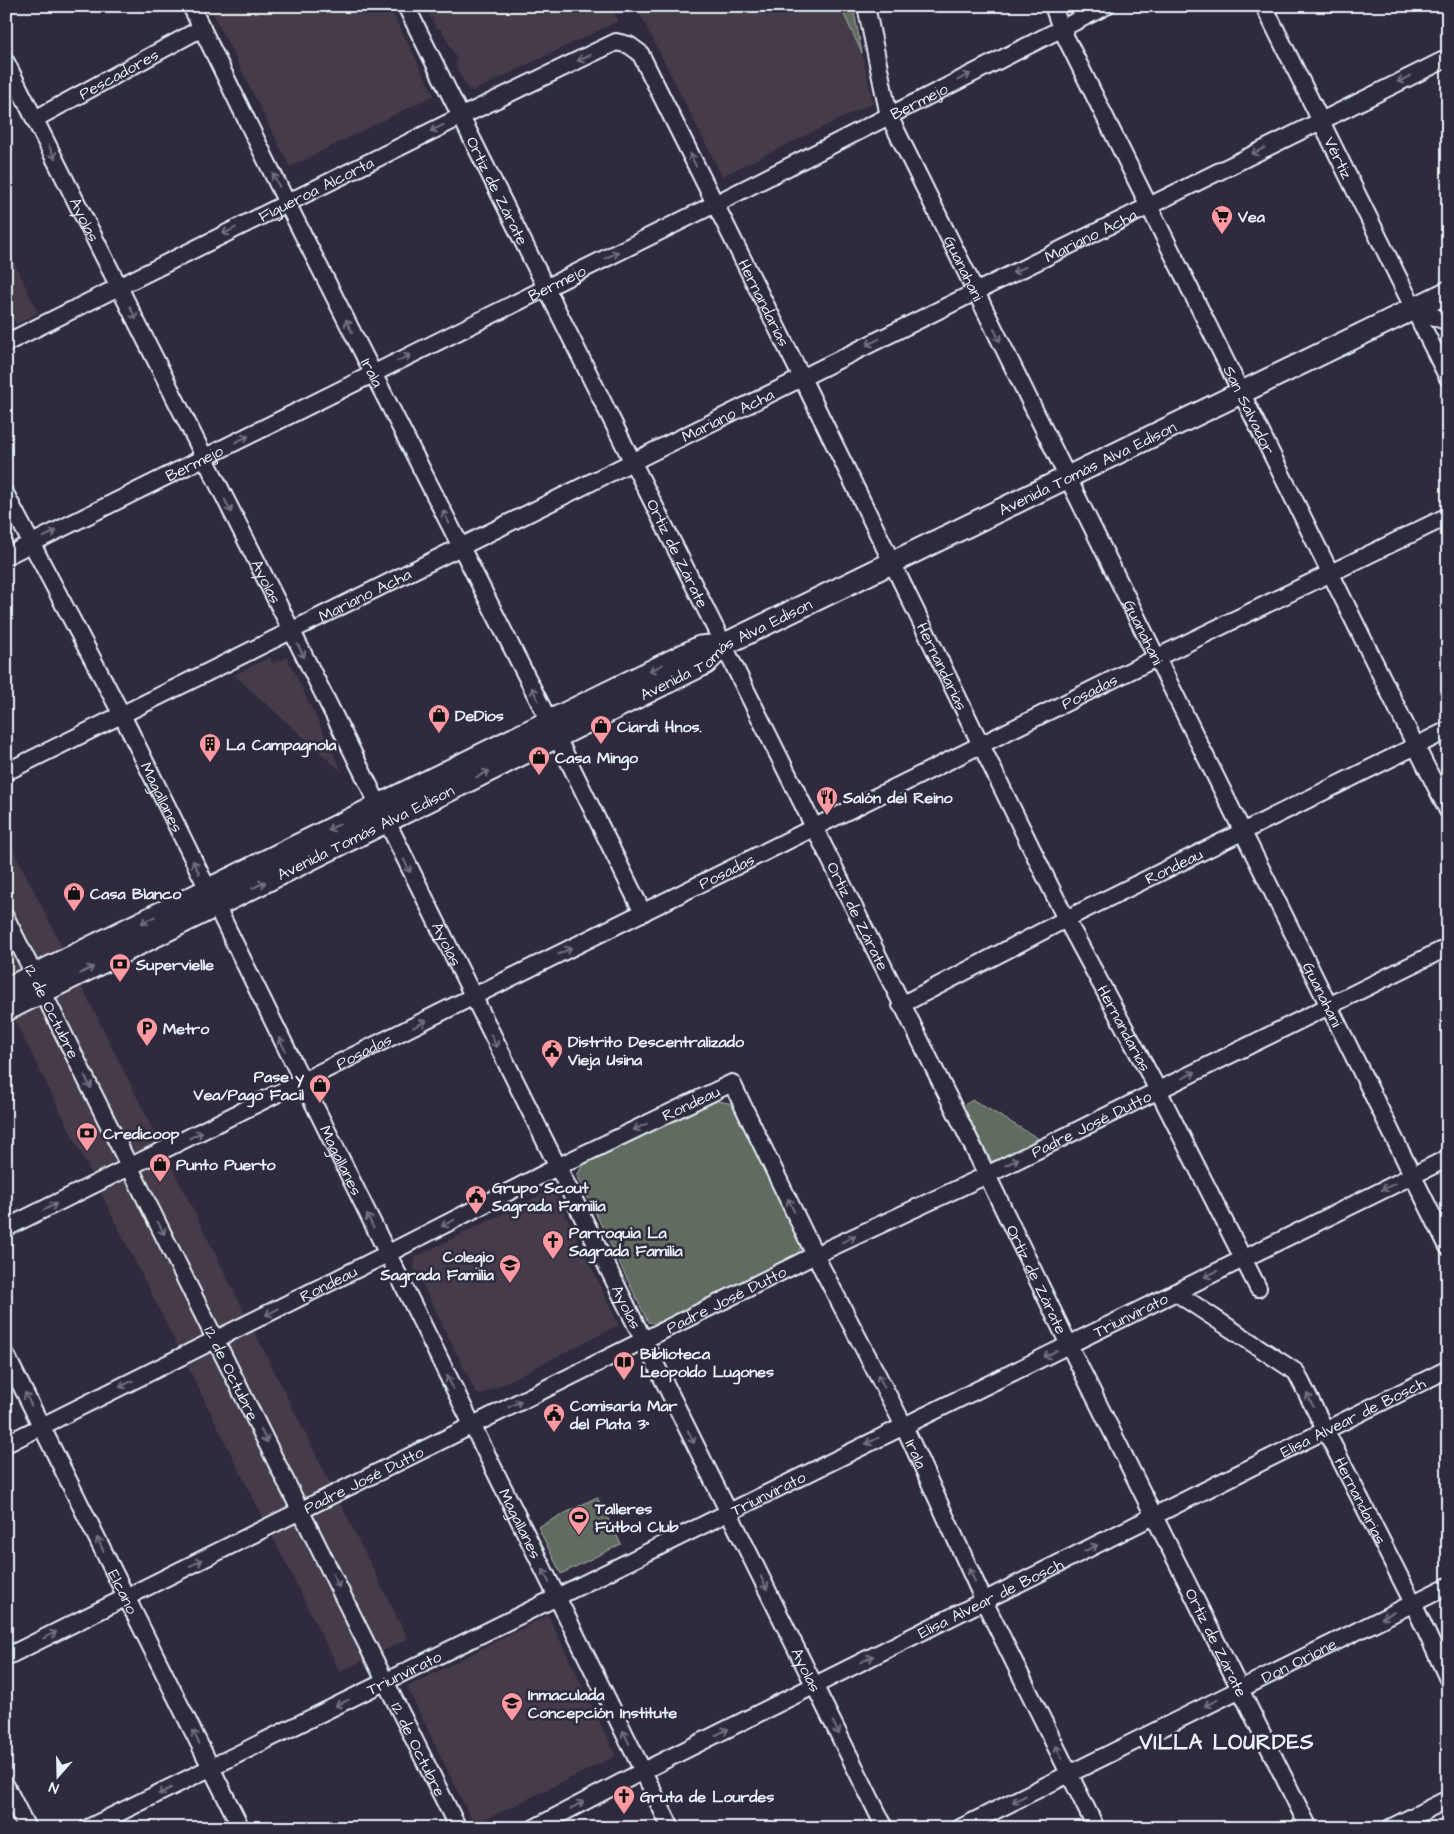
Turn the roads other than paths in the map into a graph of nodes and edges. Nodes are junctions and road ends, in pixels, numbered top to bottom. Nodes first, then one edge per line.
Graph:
1 (191, 6) edge
2 (406, 6) edge
3 (866, 6) edge
4 (1053, 6) edge
5 (1106, 6) edge
6 (1264, 6) edge
7 (202, 28) junction
8 (1061, 28) junction
9 (629, 45) joint
10 (1448, 58) edge
11 (6, 62) edge
12 (889, 116) junction
13 (460, 117) junction
14 (35, 119) junction
15 (1321, 119) junction
16 (287, 202) junction
17 (715, 204) junction
18 (1147, 206) junction
19 (119, 286) junction
20 (545, 288) junction
21 (976, 292) junction
22 (1448, 292) edge
23 (1414, 309) junction
24 (1448, 322) edge
25 (6, 343) edge
26 (373, 374) junction
27 (802, 378) junction
28 (1448, 378) edge
29 (1240, 393) junction
30 (204, 458) junction
31 (632, 462) junction
32 (1067, 477) junction
33 (6, 495) edge
34 (1448, 516) edge
35 (31, 544) junction
36 (461, 546) junction
37 (6, 556) edge
38 (892, 563) junction
39 (1329, 573) junction
40 (291, 631) junction
41 (723, 645) junction
42 (1156, 658) junction
43 (122, 715) junction
44 (553, 729) junction
45 (1448, 730) edge
46 (982, 745) junction
47 (1415, 746) junction
48 (6, 772) edge
49 (1448, 811) edge
50 (382, 814) junction
51 (813, 828) junction
52 (1243, 833) junction
53 (211, 898) junction
54 (643, 913) junction
55 (6, 918) edge
56 (1066, 919) junction
57 (1448, 948) edge
58 (39, 984) junction
59 (6, 990) edge
60 (473, 997) junction
61 (901, 1005) junction
62 (1329, 1006) junction
63 (6, 1010) edge
64 (301, 1082) junction
65 (732, 1083) joint
66 (1158, 1090) junction
67 (1448, 1158) edge
68 (130, 1167) junction
69 (557, 1167) junction
70 (987, 1175) junction
71 (1412, 1176) junction
72 (6, 1228) edge
73 (1448, 1247) edge
74 (387, 1254) junction
75 (815, 1255) junction
76 (1243, 1259) junction
77 (1258, 1288) dead end
78 (1175, 1292) junction
79 (217, 1340) junction
80 (643, 1340) junction
81 (1069, 1344) junction
82 (6, 1355) edge
83 (1448, 1369) edge
84 (42, 1426) junction
85 (472, 1426) junction
86 (904, 1426) junction
87 (1326, 1431) junction
88 (6, 1444) edge
89 (302, 1510) junction
90 (728, 1512) junction
91 (1154, 1517) junction
92 (1448, 1586) edge
93 (127, 1597) junction
94 (557, 1597) junction
95 (984, 1601) junction
96 (1413, 1603) junction
97 (6, 1657) edge
98 (1448, 1679) edge
99 (385, 1681) junction
100 (814, 1685) junction
101 (1241, 1688) junction
102 (211, 1768) junction
103 (643, 1771) junction
104 (1070, 1774) junction
105 (6, 1786) edge
106 (1448, 1799) edge
107 (27, 1828) edge
108 (88, 1828) edge
109 (241, 1828) edge
110 (458, 1828) edge
111 (534, 1828) edge
112 (671, 1828) edge
113 (885, 1828) edge
114 (960, 1828) edge
115 (1096, 1828) edge
116 (1308, 1828) edge
117 (1390, 1828) edge

1 - 7 street, Irala
2 - 13 street, Ortiz de Zárate
3 - 12 street, Guanahani
4 - 8 street, San Salvador
5 - 8 street, Bermejo
6 - 15 street, Vértiz
7 - 14 street, Pescadores
16 -> 7 street, Irala
12 -> 8 street, Bermejo
8 - 18 street, San Salvador
9 -> 13 street, Figueroa Alcorta
17 -> 9 street, Hernandarias
10 -> 15 street, Mariano Acha
11 - 14 street, Ayolas
12 - 17 street, Bermejo
12 - 21 street, Guanahani
13 -> 16 street, Figueroa Alcorta
13 - 20 street, Ortiz de Zárate
14 -> 19 street, Ayolas
15 -> 18 street, Mariano Acha
15 - 23 street, Vértiz
16 -> 19 street, Figueroa Alcorta
26 -> 16 street, Irala
20 -> 17 street, Bermejo
17 - 27 street, Hernandarias
18 -> 21 street, Mariano Acha
18 - 29 street, San Salvador
19 - 25 street, Figueroa Alcorta
19 -> 30 street, Ayolas
26 -> 20 street, Bermejo
20 - 31 street, Ortiz de Zárate
21 -> 27 street, Mariano Acha
21 -> 32 street, Guanahani
22 - 23 main road, Avenida Tomás Alva Edison
23 - 24 street
23 - 28 street, Vértiz
23 - 29 main road, Avenida Tomás Alva Edison
30 -> 26 street, Bermejo
36 -> 26 street, Irala
27 - 31 street, Mariano Acha
27 - 38 street, Hernandarias
29 - 32 main road, Avenida Tomás Alva Edison
29 - 39 street, San Salvador
35 -> 30 street, Bermejo
30 -> 40 street, Ayolas
31 - 36 street, Mariano Acha
31 - 41 street, Ortiz de Zárate
32 - 38 main road, Avenida Tomás Alva Edison
32 - 42 street, Guanahani
33 - 35 street, Magallanes
34 - 39 street, Posadas
35 - 37 street, Bermejo
35 - 43 street, Magallanes
36 - 40 street, Mariano Acha
44 -> 36 street, Irala
38 - 41 main road, Avenida Tomás Alva Edison
38 - 46 street, Hernandarias
39 - 42 street, Posadas
39 - 47 street, San Salvador
40 - 43 street, Mariano Acha
40 -> 50 street, Ayolas
41 - 44 main road, Avenida Tomás Alva Edison
41 -> 44 main road, Avenida Tomás Alva Edison
41 - 51 street, Ortiz de Zárate
42 - 46 street, Posadas
42 - 52 street, Guanahani
43 - 48 street, Mariano Acha
53 -> 43 street, Magallanes
44 - 50 main road, Avenida Tomás Alva Edison
44 - 54 street, Irala
45 - 47 street, Rondeau
46 - 51 street, Posadas
46 - 56 street, Hernandarias
47 - 49 street, San Salvador
47 - 52 street, Rondeau
50 - 53 main road, Avenida Tomás Alva Edison
50 -> 60 street, Ayolas
51 - 54 street, Posadas
51 - 61 street, Ortiz de Zárate
52 - 56 street, Rondeau
52 - 62 street, Guanahani
53 - 58 main road, Avenida Tomás Alva Edison
64 -> 53 street, Magallanes
60 -> 54 street, Posadas
55 - 58 street, 12 de Octubre
56 - 61 street, Rondeau
56 - 66 street, Hernandarias
57 - 62 street, Padre José Dutto
58 - 59 main road, Avenida Tomás Alva Edison
58 - 63 main road, Avenida Tomás Alva Edison
58 -> 68 street, 12 de Octubre
64 -> 60 street, Posadas
60 -> 69 street, Ayolas
61 - 70 street, Ortiz de Zárate
66 -> 62 street, Padre José Dutto
62 - 71 street, Guanahani
68 -> 64 street, Posadas
74 -> 64 street, Magallanes
65 -> 69 street, Rondeau
75 -> 65 street, Irala
70 -> 66 street, Padre José Dutto
66 - 76 street, Hernandarias
67 - 71 street, Triunvirato
72 -> 68 street, Posadas
68 -> 79 street, 12 de Octubre
69 -> 74 street, Rondeau
69 - 80 street, Ayolas
75 -> 70 street, Padre José Dutto
70 - 81 street, Ortiz de Zárate
71 - 73 street, Guanahani
71 -> 76 street, Triunvirato
74 -> 79 street, Rondeau
85 -> 74 street, Magallanes
75 - 80 street, Padre José Dutto
86 -> 75 street, Irala
76 - 77 street, Hernandarias
76 -> 78 street, Triunvirato
78 - 81 street, Triunvirato
87 -> 78 street, Hernandarias
79 -> 84 street, Rondeau
79 -> 89 street, 12 de Octubre
85 -> 80 street, Padre José Dutto
80 -> 90 street, Ayolas
81 -> 86 street, Triunvirato
81 - 91 street, Ortiz de Zárate
84 -> 82 street, Elcano
83 - 87 street, Elisa Alvear de Bosch
84 - 88 street, Rondeau
93 -> 84 street, Elcano
85 - 89 street, Padre José Dutto
94 -> 85 street, Magallanes
86 -> 90 street, Triunvirato
95 -> 86 street, Irala
87 - 91 street, Elisa Alvear de Bosch
87 - 96 street, Hernandarias
93 -> 89 street, Padre José Dutto
89 -> 99 street, 12 de Octubre
90 - 94 street, Triunvirato
90 -> 100 street, Ayolas
95 -> 91 street, Elisa Alvear de Bosch
91 - 101 street, Ortiz de Zárate
92 - 96 street, Don Orione
97 -> 93 street, Padre José Dutto
102 -> 93 street, Elcano
94 - 99 street, Triunvirato
103 -> 94 street, Magallanes
100 -> 95 street, Elisa Alvear de Bosch
104 -> 95 street, Irala
96 - 98 street, Hernandarias
96 -> 101 street, Don Orione
99 -> 102 street, Triunvirato
99 - 110 street, 12 de Octubre
103 -> 100 street, Elisa Alvear de Bosch
100 -> 113 street, Ayolas
101 -> 104 street, Don Orione
101 - 116 street, Ortiz de Zárate
102 -> 108 street, Triunvirato
102 - 109 street, Elcano
111 -> 103 street, Elisa Alvear de Bosch
103 - 112 street, Magallanes
104 -> 114 street, Don Orione
104 - 115 street, Irala
105 - 107 street
106 - 117 street

